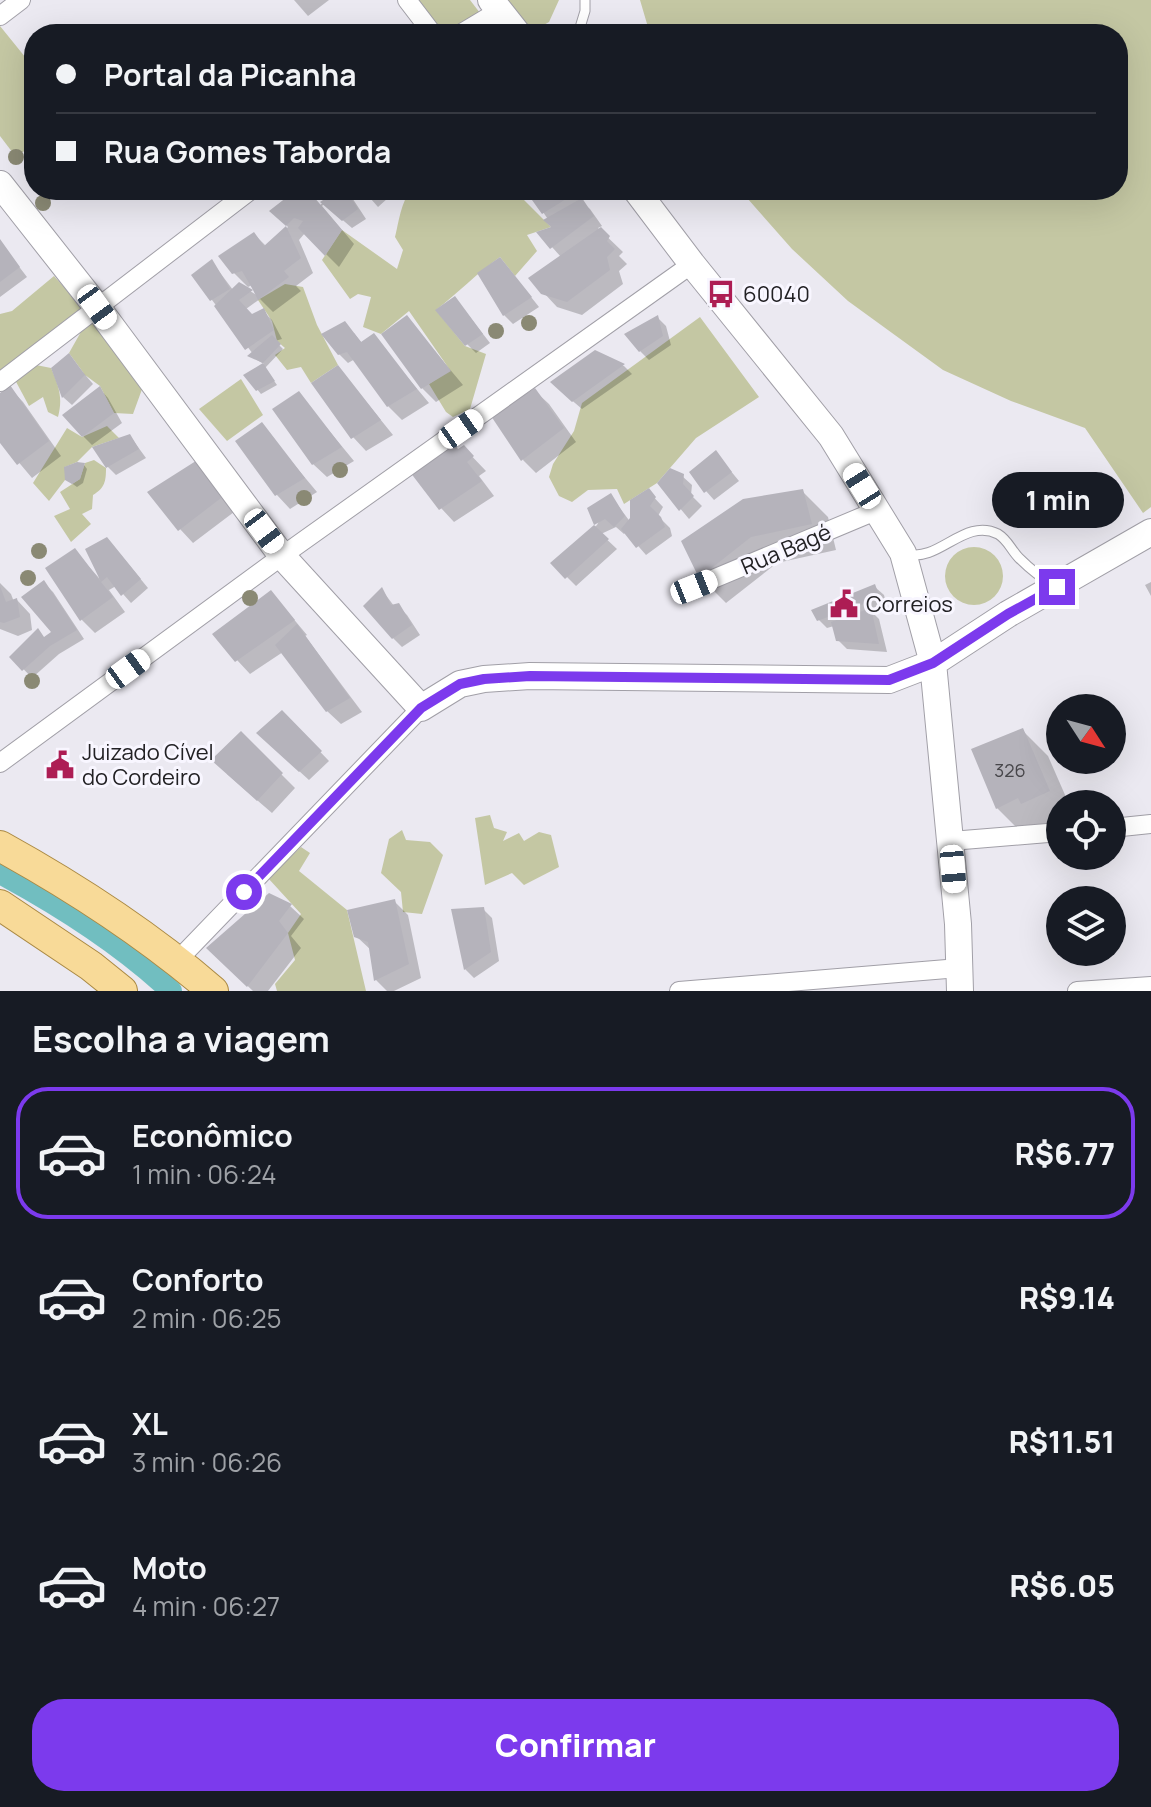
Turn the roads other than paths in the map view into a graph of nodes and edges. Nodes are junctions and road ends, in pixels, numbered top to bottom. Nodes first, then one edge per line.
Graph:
1 (21, 0) edge
2 (407, 0) edge
3 (585, 0) edge
4 (495, 5) edge
5 (0, 16) edge
6 (425, 24) edge
7 (472, 24) edge
8 (510, 24) edge
9 (581, 24) edge
10 (0, 184) edge
11 (238, 200) edge
12 (644, 200) edge
13 (692, 264) junction
14 (97, 307) junction
15 (0, 382) edge
16 (878, 510) junction
17 (1151, 532) edge
18 (903, 553) junction
19 (282, 556) junction
20 (694, 587) dead end
21 (1057, 587) junction
22 (933, 663) junction
23 (421, 708) junction
24 (0, 763) edge
25 (1151, 824) edge
26 (1126, 827) edge
27 (1046, 833) edge
28 (951, 841) junction
29 (0, 846) edge
30 (0, 905) edge
31 (177, 961) junction
32 (959, 980) edge
33 (1151, 986) edge
34 (122, 991) edge
35 (213, 991) edge
36 (679, 991) edge
37 (1077, 991) edge

1 - 5 street
2 - 6 street
3 - 9 lane
4 - 7 street
4 - 8 main road
10 - 14 main road
11 - 14 street
12 - 13 main road
13 - 16 main road
13 - 19 street
14 - 15 street
14 - 19 main road
16 - 18 main road
16 - 20 street, Rua Bagé
17 - 21 main road
18 - 21 lane
18 - 22 main road
19 - 23 main road
19 - 24 street
21 - 22 main road
22 - 23 main road
22 - 28 main road
23 - 31 street
25 - 26 street
27 - 28 street
28 - 32 main road
29 - 31 main road
30 - 34 main road
31 - 35 main road
32 - 36 street
33 - 37 street

